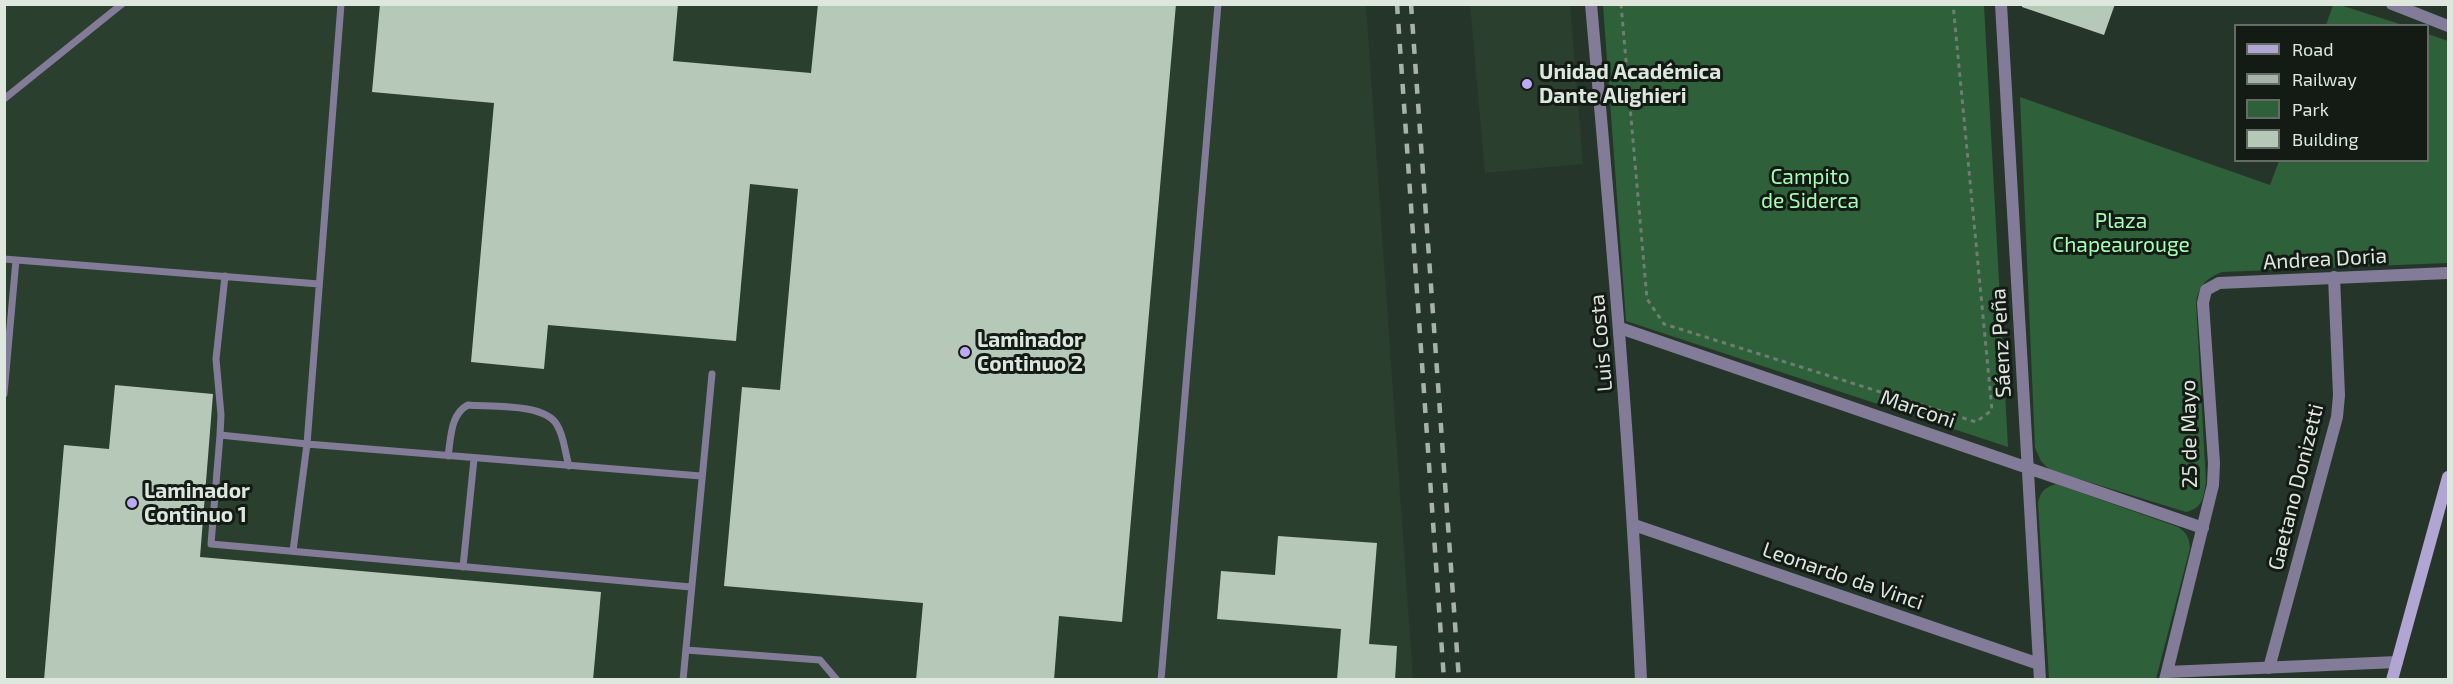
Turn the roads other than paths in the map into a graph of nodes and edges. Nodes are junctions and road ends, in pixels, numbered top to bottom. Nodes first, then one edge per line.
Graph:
1 (122, 4) edge
2 (341, 4) edge
3 (1218, 4) edge
4 (1591, 4) edge
5 (2001, 4) edge
6 (2392, 4) edge
7 (2448, 26) edge
8 (4, 99) edge
9 (4, 259) edge
10 (16, 260) junction
11 (2448, 273) edge
12 (225, 276) junction
13 (2334, 277) junction
14 (319, 284) junction
15 (2206, 290) joint
16 (1620, 328) junction
17 (712, 374) dead end
18 (4, 394) edge
19 (220, 435) junction
20 (307, 444) junction
21 (448, 456) junction
22 (474, 459) junction
23 (568, 466) junction
24 (2027, 467) junction
25 (701, 476) junction
26 (2448, 477) edge
27 (2444, 509) edge
28 (1634, 525) junction
29 (2203, 528) junction
30 (293, 551) junction
31 (463, 567) junction
32 (691, 587) junction
33 (686, 650) junction
34 (2397, 662) junction
35 (2039, 664) junction
36 (2269, 668) junction
37 (2166, 676) edge
38 (683, 680) edge
39 (837, 680) edge
40 (1161, 680) edge
41 (1641, 680) edge
42 (2040, 680) edge
43 (2392, 680) edge

1 - 8 lane
2 - 14 lane
3 - 40 lane
4 - 16 street, Luis Costa
5 - 24 street, Sáenz Peña
6 - 7 street
9 - 10 lane
10 - 12 lane
10 - 18 lane
11 - 13 street, Andrea Doria
12 - 14 lane
12 - 19 lane
13 - 15 street, Andrea Doria
13 - 36 street, Gaetano Donizetti
14 - 20 lane
15 - 29 street, 25 de Mayo
16 - 24 street, Marconi
16 - 28 street, Luis Costa
17 - 25 lane
19 - 20 lane
19 - 30 lane
20 - 21 lane
20 - 30 lane
21 - 22 lane
21 - 23 lane
22 - 23 lane
22 - 31 lane
23 - 25 lane
24 - 29 street, Marconi
24 - 35 street, Sáenz Peña
25 - 32 lane
26 - 27 main road
27 - 34 main road
28 - 35 street, Leonardo da Vinci
28 - 41 street, Luis Costa
29 - 37 street, 25 de Mayo
30 - 31 lane
31 - 32 lane
32 - 33 lane
33 - 38 lane
33 - 39 lane
34 - 36 street
34 - 43 main road
35 - 42 street, Sáenz Peña
36 - 37 street

